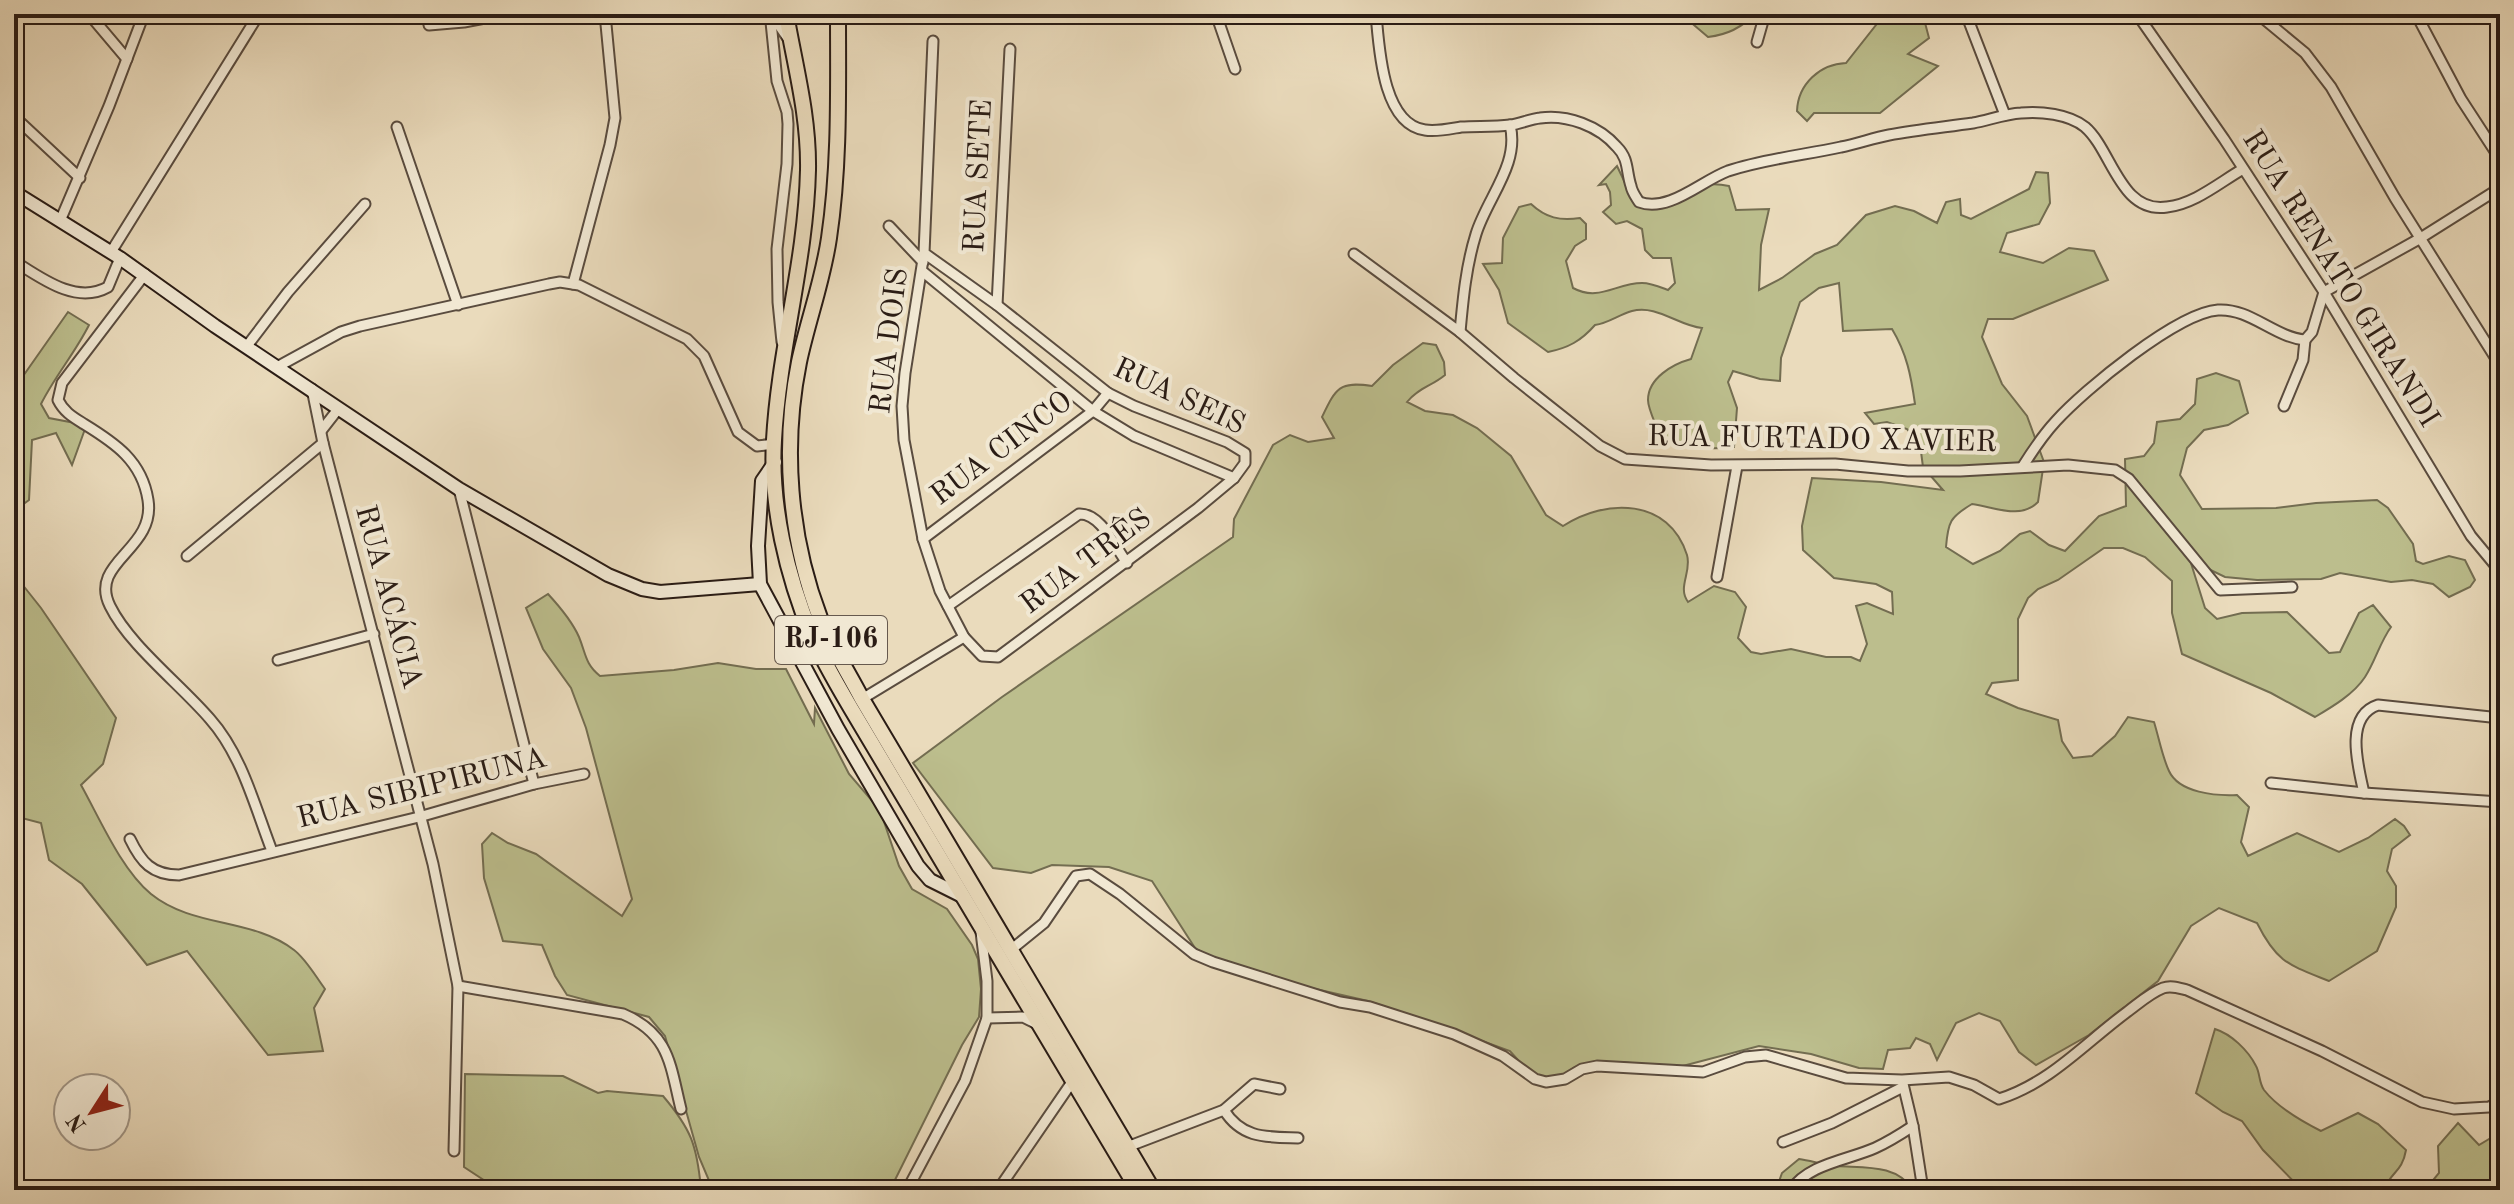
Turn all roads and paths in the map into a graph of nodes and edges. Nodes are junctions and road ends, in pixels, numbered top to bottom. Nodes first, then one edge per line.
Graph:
1 (89, 14) edge
2 (144, 14) edge
3 (259, 14) edge
4 (506, 14) edge
5 (605, 14) edge
6 (793, 14) edge
7 (829, 14) edge
8 (838, 14) edge
9 (1216, 14) edge
10 (1376, 14) edge
11 (1765, 14) edge
12 (1966, 14) edge
13 (2137, 14) edge
14 (2258, 14) edge
15 (2416, 14) edge
16 (777, 17) edge
17 (429, 25) dead end
18 (933, 41) dead end
19 (1757, 42) dead end
20 (1010, 49) dead end
21 (127, 59) junction
22 (1235, 69) dead end
23 (2005, 115) junction
24 (20, 122) dead end
25 (1510, 125) junction
26 (397, 127) dead end
27 (2500, 159) edge
28 (808, 168) junction
29 (2243, 169) junction
30 (80, 178) junction
31 (2500, 188) edge
32 (14, 192) edge
33 (365, 204) dead end
34 (60, 221) junction
35 (831, 226) junction
36 (889, 226) dead end
37 (2419, 239) junction
38 (1354, 254) dead end
39 (115, 255) junction
40 (14, 261) edge
41 (923, 262) junction
42 (145, 274) junction
43 (573, 284) junction
44 (2324, 292) junction
45 (458, 305) junction
46 (997, 305) junction
47 (1460, 332) junction
48 (2305, 340) junction
49 (247, 346) junction
50 (784, 357) junction
51 (2500, 365) edge
52 (277, 367) junction
53 (312, 389) junction
54 (1108, 393) junction
55 (2284, 406) dead end
56 (339, 408) junction
57 (1093, 411) junction
58 (321, 431) junction
59 (323, 443) junction
60 (774, 444) junction
61 (775, 462) junction
62 (1737, 466) junction
63 (2023, 466) junction
64 (1234, 478) junction
65 (459, 489) junction
66 (923, 539) junction
67 (187, 556) dead end
68 (1127, 563) junction
69 (2500, 571) edge
70 (1717, 577) dead end
71 (760, 584) junction
72 (2292, 587) dead end
73 (948, 606) junction
74 (374, 634) junction
75 (964, 637) junction
76 (278, 660) dead end
77 (862, 699) junction
78 (2500, 718) edge
79 (584, 774) dead end
80 (2271, 783) dead end
81 (534, 784) junction
82 (2364, 793) junction
83 (2500, 802) edge
84 (419, 817) junction
85 (130, 839) dead end
86 (272, 851) junction
87 (960, 895) junction
88 (980, 925) junction
89 (1012, 949) junction
90 (458, 986) junction
91 (987, 1018) junction
92 (1040, 1025) junction
93 (1072, 1082) junction
94 (1903, 1084) junction
95 (1280, 1089) dead end
96 (2500, 1102) edge
97 (681, 1109) dead end
98 (1224, 1110) junction
99 (1913, 1126) junction
100 (1298, 1138) dead end
101 (1783, 1142) dead end
102 (1127, 1147) junction
103 (454, 1151) dead end
104 (212, 1190) edge
105 (280, 1190) edge
106 (907, 1190) edge
107 (998, 1190) edge
108 (1138, 1190) edge
109 (1153, 1190) edge
110 (1791, 1190) edge
111 (1923, 1190) edge

1 - 21 street
2 - 21 street
3 - 39 street
4 - 17 street
5 - 43 street
6 - 28 highway
7 - 35 highway
8 - 35 highway, RJ-106
9 - 22 street
10 - 25 street
11 - 19 street
12 - 23 street
13 - 29 street, RUA RENATO GIRANDI
14 - 37 street
15 - 27 street
16 - 28 highway, RJ-106
16 - 50 street
18 - 41 street, RUA DOIS
20 - 46 street, RUA SETE
21 - 30 street
23 - 25 street
23 - 29 street
24 - 30 street
25 - 47 street
26 - 45 street
28 - 50 highway, RJ-106
29 - 44 street, RUA RENATO GIRANDI
30 - 34 street
31 - 37 street
32 - 34 main road
33 - 49 street
34 - 39 main road
35 - 77 highway, RJ-106
36 - 41 street, RUA SEIS
37 - 44 street
37 - 51 street
38 - 47 street, RUA FURTADO XAVIER
39 - 40 street
39 - 42 main road
41 - 46 street, RUA SEIS
41 - 57 street, RUA SEIS
41 - 66 street, RUA DOIS
42 - 49 main road
42 - 86 street, RUA SIBIPIRUNA
43 - 45 street
43 - 60 street
44 - 48 street
44 - 69 street, RUA RENATO GIRANDI
45 - 52 street
46 - 54 street, RUA SEIS
47 - 62 street, RUA FURTADO XAVIER
48 - 55 street
48 - 63 street, RUA FURTADO XAVIER
49 - 52 main road
50 - 60 highway, RJ-106
52 - 53 main road
53 - 56 main road
53 - 58 street, RUA ACÁCIA
54 - 57 street, RUA CINCO
54 - 64 street, RUA SEIS
56 - 58 street
56 - 65 main road
57 - 64 street, RUA SEIS
57 - 66 street, RUA CINCO
58 - 59 street, RUA ACÁCIA
59 - 67 street
59 - 74 street, RUA ACÁCIA
60 - 61 highway, RJ-106
61 - 71 main road
61 - 87 highway, RJ-106
62 - 63 street, RUA FURTADO XAVIER
62 - 70 street
63 - 72 street, RUA FURTADO XAVIER
64 - 68 street, RUA TRÊS
65 - 71 main road
65 - 81 street
66 - 73 street, RUA DOIS
68 - 73 street
68 - 75 street, RUA TRÊS
71 - 87 main road
73 - 75 street, RUA DOIS
74 - 76 street
74 - 84 street, RUA ACÁCIA
75 - 77 street
77 - 89 highway, RJ-106
78 - 82 street
79 - 81 street, RUA SIBIPIRUNA
80 - 82 street
81 - 84 street, RUA SIBIPIRUNA
82 - 83 street
84 - 86 street, RUA SIBIPIRUNA
84 - 90 street, RUA ACÁCIA
85 - 86 street, RUA SIBIPIRUNA
87 - 88 highway, RJ-106
88 - 91 street
88 - 92 highway, RJ-106
89 - 94 street
89 - 102 highway, RJ-106
90 - 97 street
90 - 103 street, RUA ACÁCIA
91 - 92 street
91 - 106 street
92 - 93 highway, RJ-106
93 - 107 street
93 - 108 highway, RJ-106
94 - 96 street
94 - 99 street
94 - 101 street
95 - 98 street
98 - 100 street
98 - 102 street
99 - 110 street
99 - 111 street
102 - 109 highway, RJ-106
104 - 105 street

